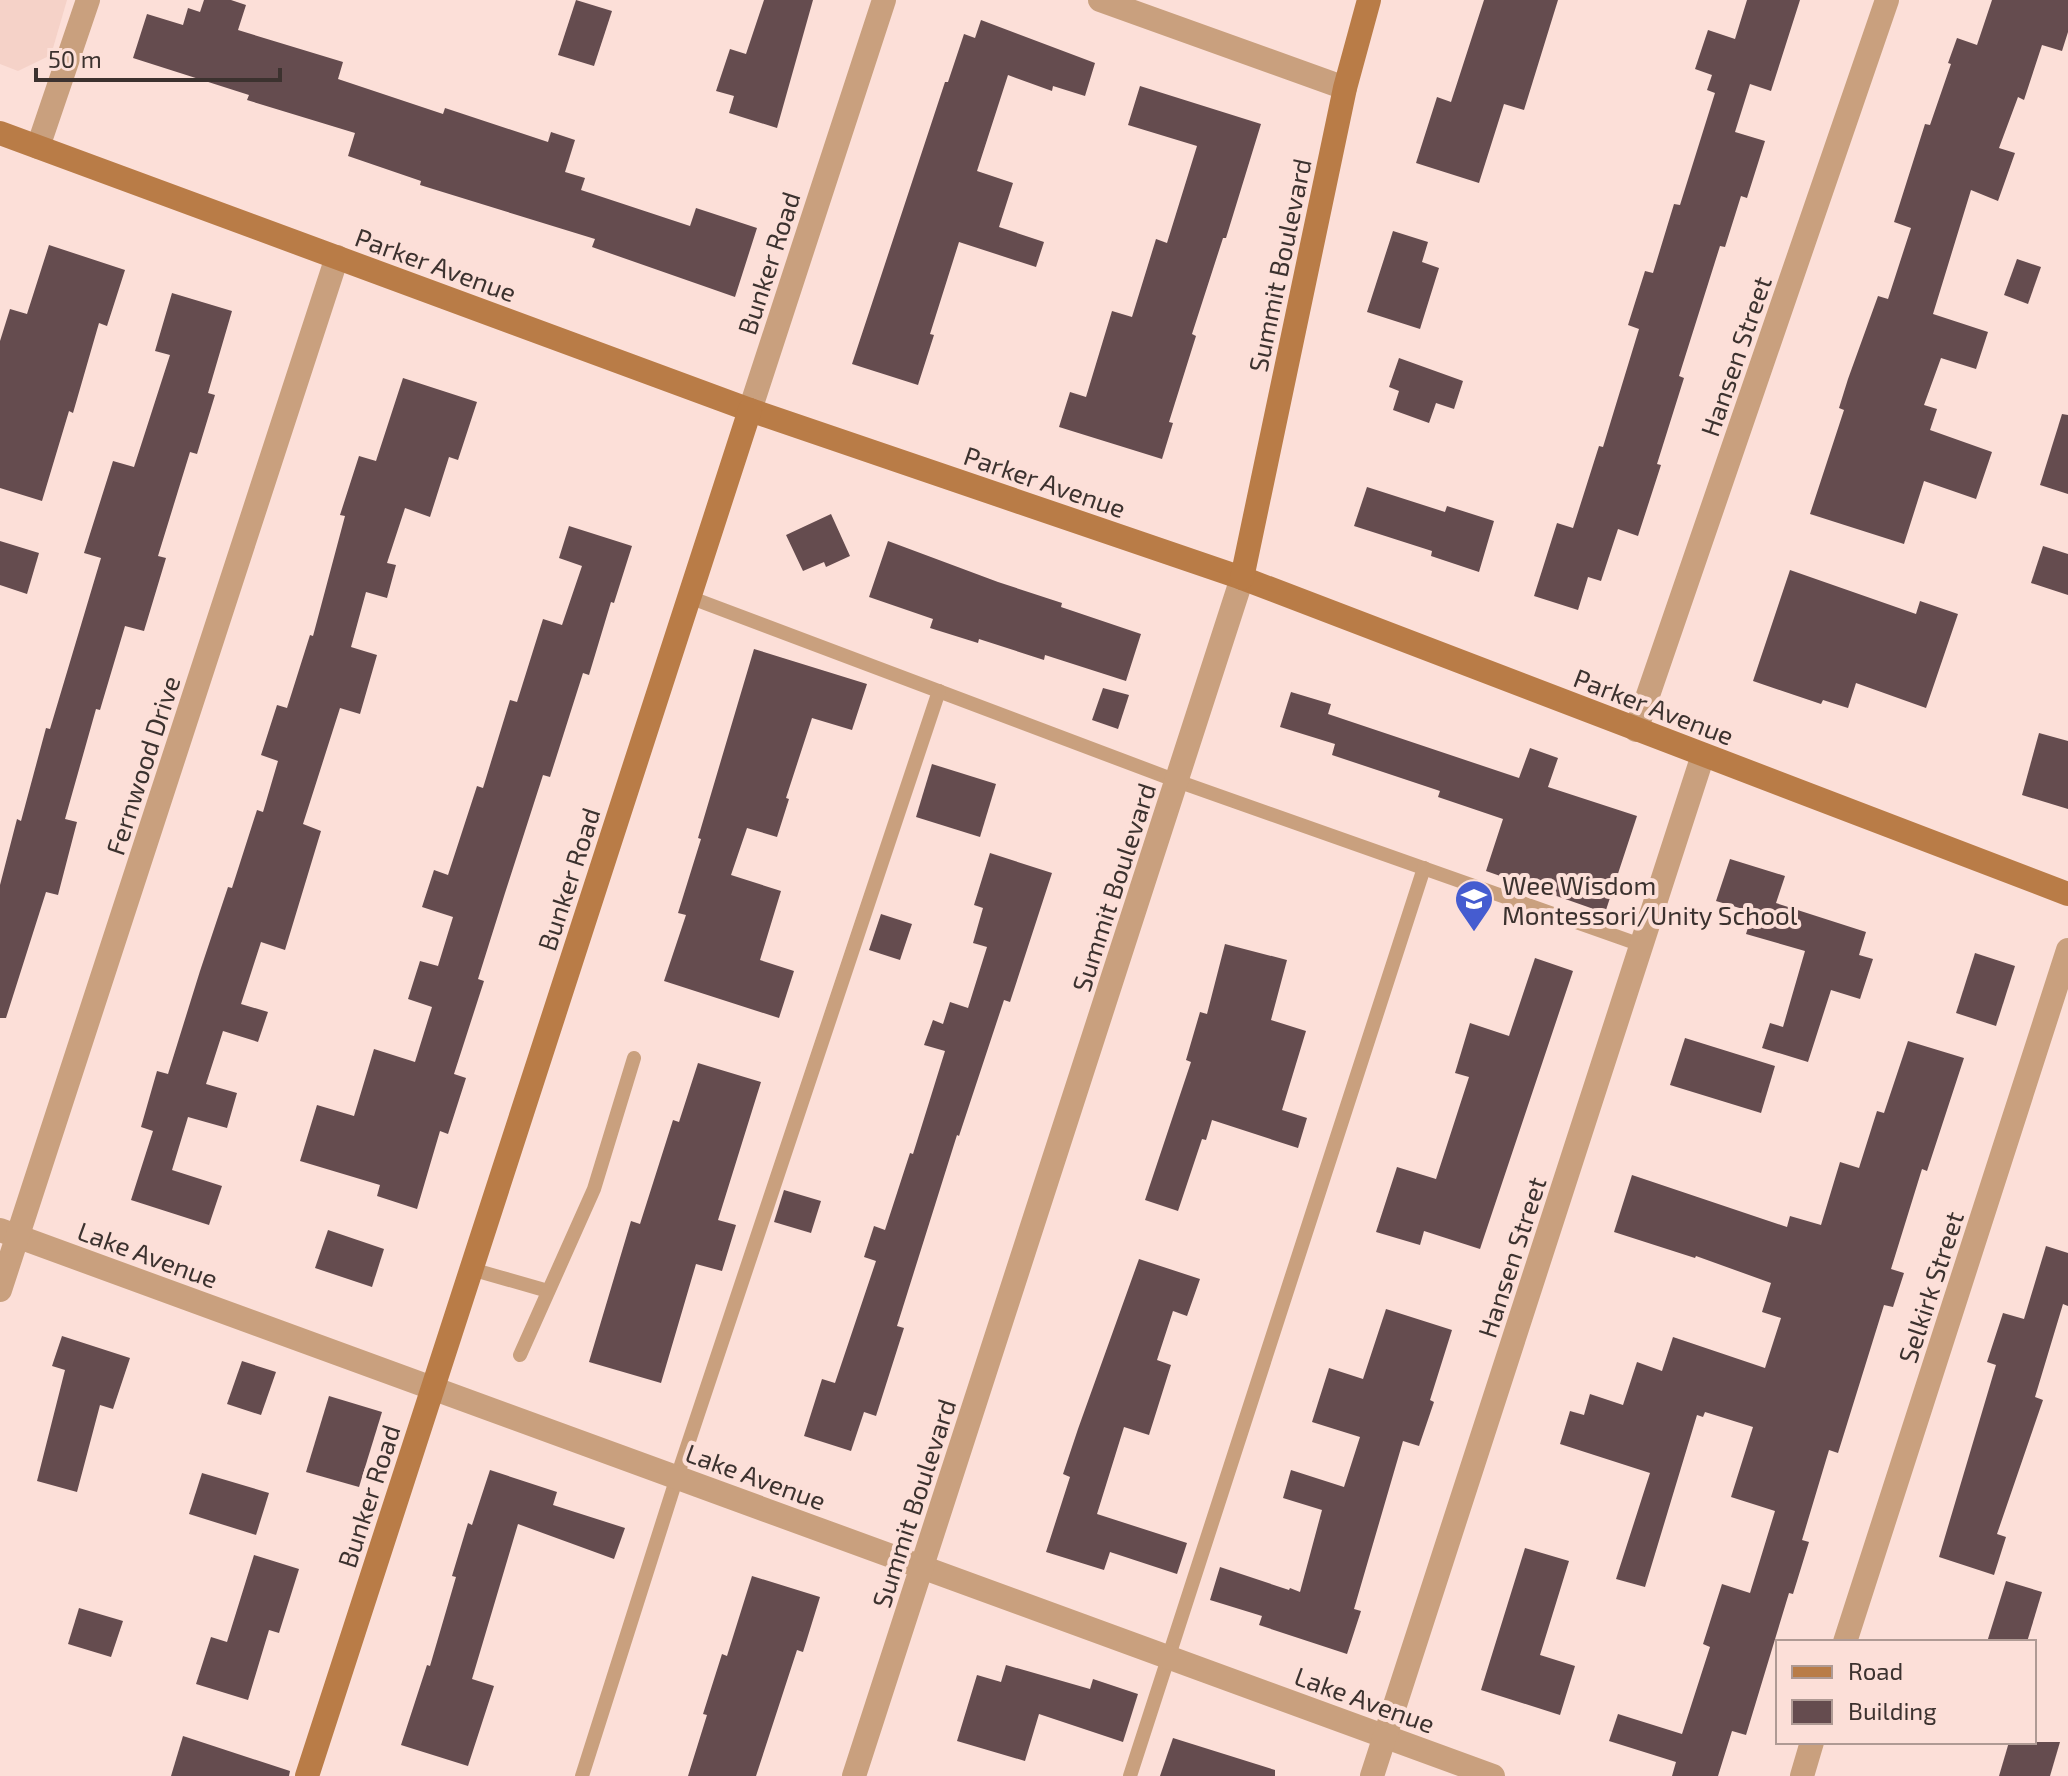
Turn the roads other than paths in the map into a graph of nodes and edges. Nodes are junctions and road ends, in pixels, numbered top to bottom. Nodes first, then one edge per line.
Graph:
1 (88, 0) edge
2 (884, 0) edge
3 (1100, 0) edge
4 (1369, 0) edge
5 (1887, 0) edge
6 (1345, 88) junction
7 (0, 133) edge
8 (38, 147) junction
9 (337, 257) junction
10 (750, 410) junction
11 (1242, 578) junction
12 (689, 597) junction
13 (939, 691) junction
14 (1636, 730) junction
15 (1703, 755) junction
16 (1177, 781) junction
17 (1424, 868) junction
18 (2068, 894) edge
19 (1641, 945) junction
20 (2068, 950) edge
21 (634, 1058) dead end
22 (9, 1233) edge
23 (471, 1269) junction
24 (0, 1290) edge
25 (548, 1291) junction
26 (520, 1355) dead end
27 (433, 1388) junction
28 (677, 1477) junction
29 (922, 1567) junction
30 (1846, 1640) edge
31 (1168, 1657) junction
32 (1385, 1737) junction
33 (1811, 1744) edge
34 (307, 1776) edge
35 (582, 1776) edge
36 (854, 1776) edge
37 (1130, 1776) edge
38 (1372, 1776) edge
39 (1493, 1776) edge
40 (1802, 1776) edge

1 - 8 street
2 - 10 street, Bunker Road
3 - 6 street
4 - 6 street, Summit Boulevard
5 - 14 street, Hansen Street
6 - 11 street, Summit Boulevard
7 - 8 street, Parker Avenue
8 - 9 street, Parker Avenue
9 - 10 street, Parker Avenue
9 - 22 street, Fernwood Drive
10 - 11 street, Parker Avenue
10 - 12 street, Bunker Road
11 - 14 street, Parker Avenue
11 - 16 street, Summit Boulevard
12 - 13 lane
12 - 23 street, Bunker Road
13 - 16 lane
13 - 28 lane
14 - 15 street, Parker Avenue
15 - 18 street, Parker Avenue
15 - 19 street, Hansen Street
16 - 17 lane
16 - 29 street, Summit Boulevard
17 - 19 lane
17 - 31 lane
19 - 32 street, Hansen Street
20 - 30 street, Selkirk Street
21 - 25 lane
22 - 24 street, Fernwood Drive
22 - 27 street, Lake Avenue
23 - 25 lane
23 - 27 street, Bunker Road
25 - 26 lane
27 - 28 street, Lake Avenue
27 - 34 street, Bunker Road
28 - 29 street, Lake Avenue
28 - 35 lane
29 - 31 street, Lake Avenue
29 - 36 street, Summit Boulevard
31 - 32 street, Lake Avenue
31 - 37 lane
32 - 38 street, Hansen Street
32 - 39 street, Lake Avenue
33 - 40 street

